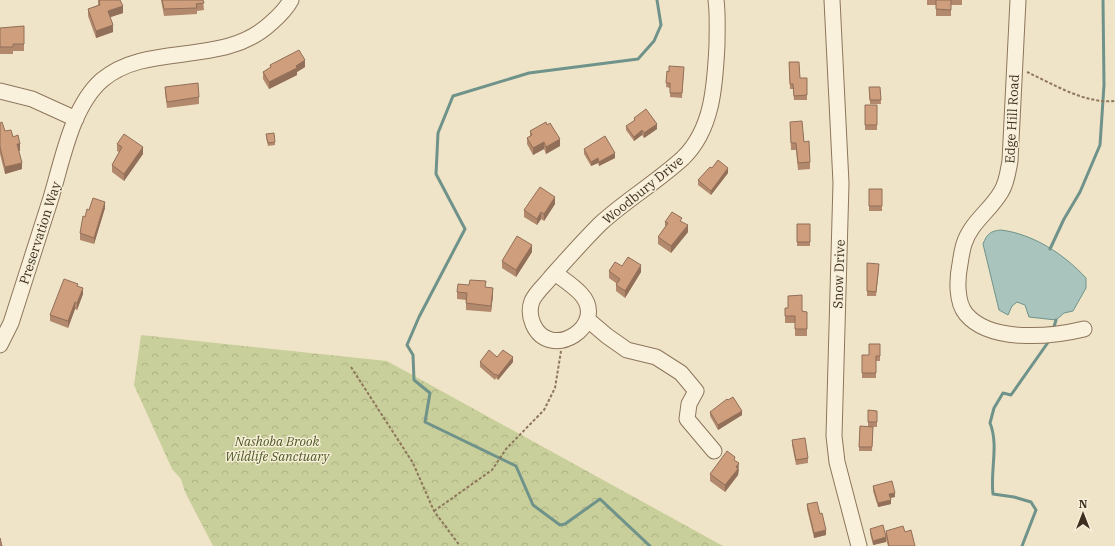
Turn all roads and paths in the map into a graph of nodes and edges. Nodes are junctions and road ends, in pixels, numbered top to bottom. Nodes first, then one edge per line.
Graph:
1 (291, 0) edge
2 (716, 0) edge
3 (832, 0) edge
4 (1018, 0) edge
5 (1015, 66) junction
6 (0, 91) edge
7 (1115, 101) edge
8 (76, 119) junction
9 (555, 273) junction
10 (587, 318) junction
11 (1084, 329) dead end
12 (563, 340) junction
13 (0, 345) edge
14 (351, 367) dead end
15 (714, 451) dead end
16 (434, 511) junction
17 (460, 546) edge
18 (859, 546) edge

1 - 8 street, Preservation Way
2 - 9 street, Woodbury Drive
3 - 18 street, Snow Drive
4 - 5 street, Edge Hill Road
5 - 7 path
5 - 11 street, Edge Hill Road
6 - 8 street
8 - 13 street, Preservation Way
9 - 10 street
9 - 12 street, Woodbury Drive
10 - 12 street
10 - 15 street
12 - 16 path
14 - 16 path
16 - 17 path

